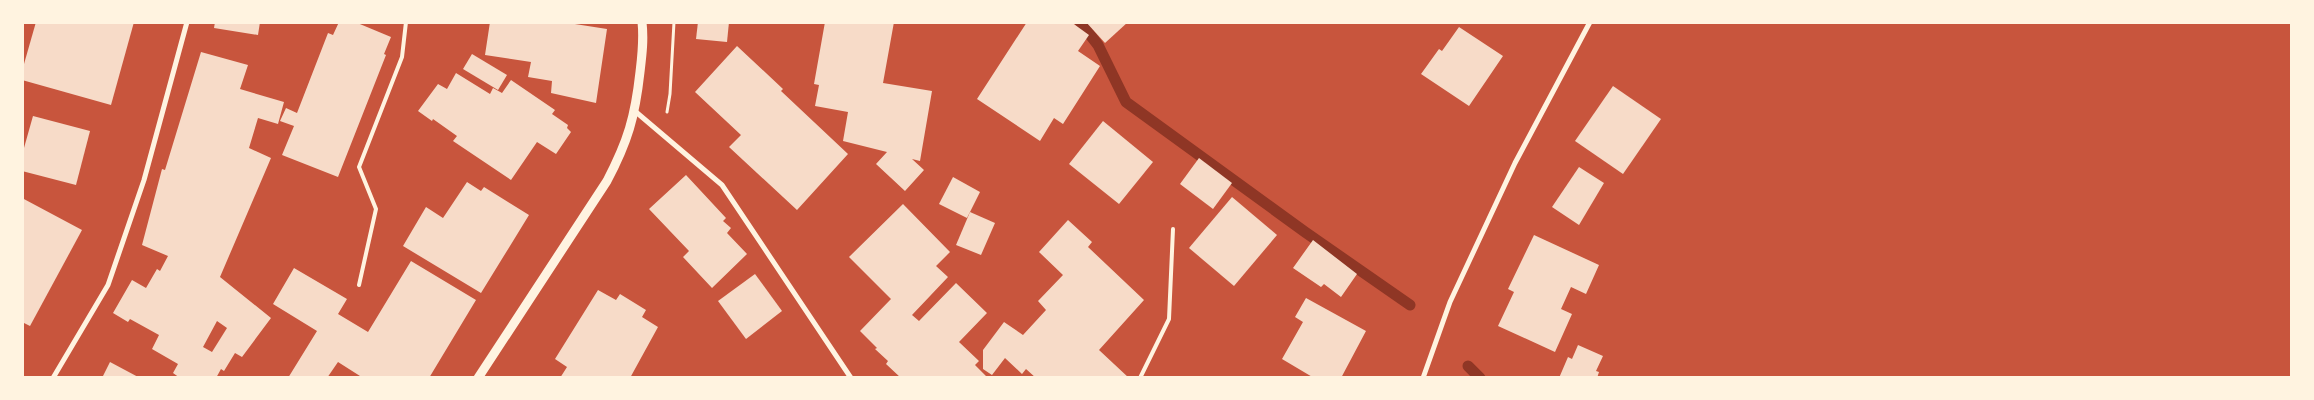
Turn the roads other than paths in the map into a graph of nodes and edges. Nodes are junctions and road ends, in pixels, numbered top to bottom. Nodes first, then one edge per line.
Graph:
1 (186, 22) edge
2 (406, 22) edge
3 (642, 22) edge
4 (1590, 22) edge
5 (636, 112) junction
6 (1173, 229) dead end
7 (359, 285) dead end
8 (53, 378) edge
9 (478, 378) edge
10 (851, 378) edge
11 (1140, 378) edge
12 (1423, 378) edge

1 - 8 street
2 - 7 lane
3 - 5 street
4 - 12 street
5 - 9 street
5 - 10 street
6 - 11 lane

